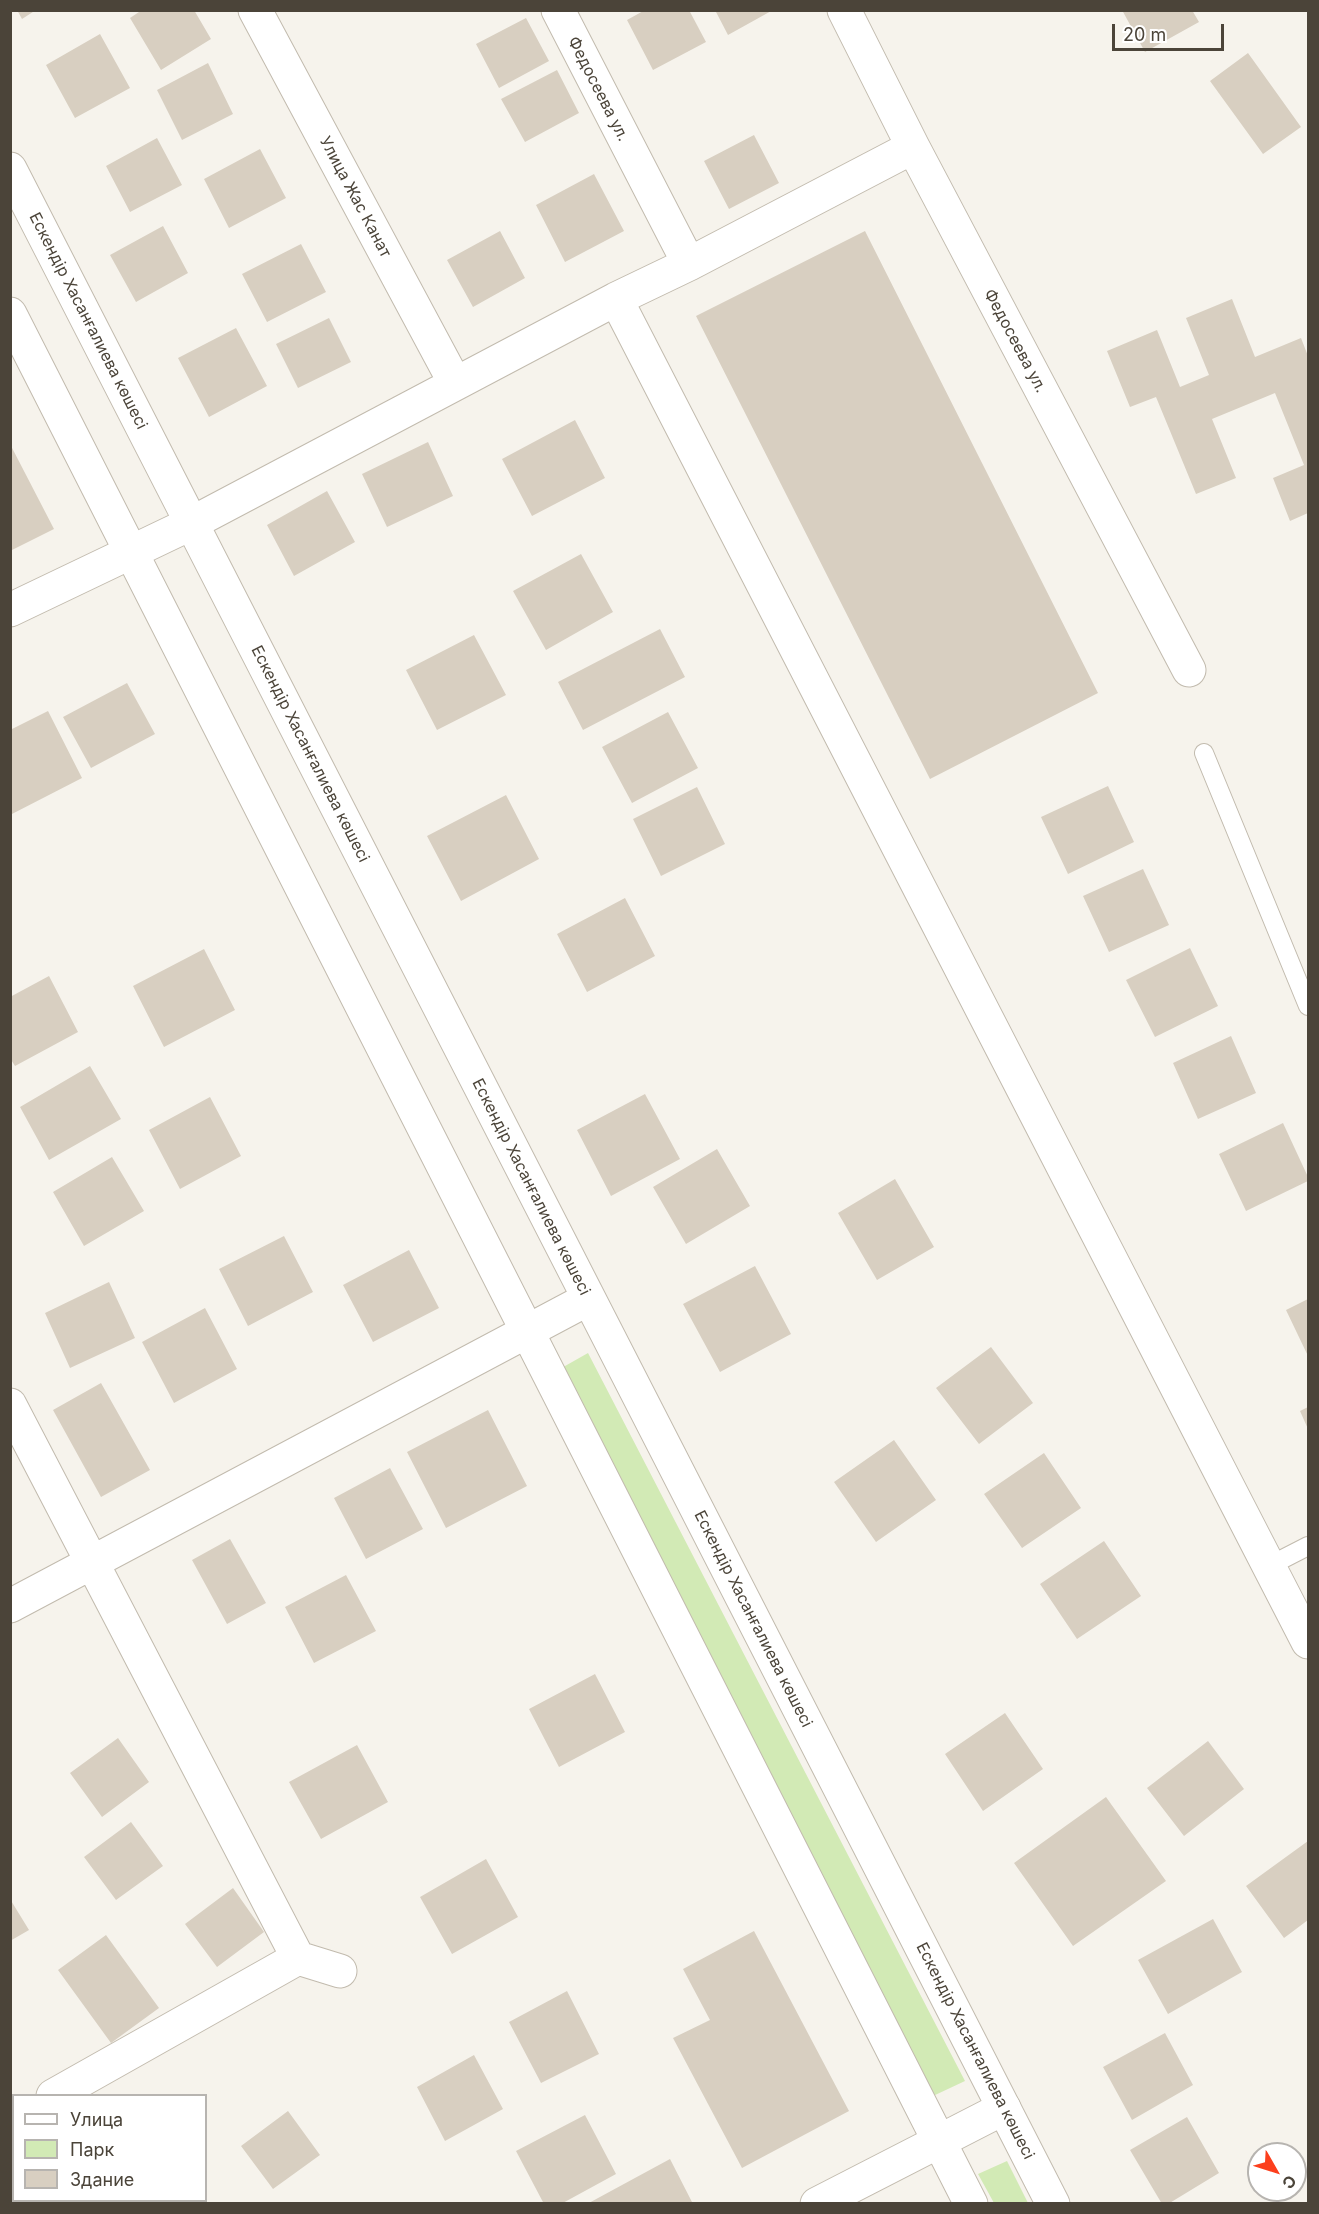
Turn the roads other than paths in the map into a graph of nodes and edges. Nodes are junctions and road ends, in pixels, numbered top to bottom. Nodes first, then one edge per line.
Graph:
1 (255, 10) edge
2 (558, 10) edge
3 (844, 10) edge
4 (913, 147) junction
5 (10, 169) edge
6 (689, 264) junction
7 (616, 299) junction
8 (10, 314) edge
9 (455, 383) junction
10 (192, 523) junction
11 (131, 551) junction
12 (10, 610) edge
13 (1189, 670) dead end
14 (1204, 753) dead end
15 (1308, 1006) edge
16 (588, 1299) junction
17 (527, 1333) junction
18 (10, 1405) edge
19 (1308, 1546) edge
20 (93, 1564) junction
21 (1269, 1566) junction
22 (10, 1606) edge
23 (1308, 1642) edge
24 (298, 1958) junction
25 (340, 1971) dead end
26 (57, 2094) edge
27 (1004, 2108) junction
28 (939, 2142) junction
29 (818, 2204) edge
30 (971, 2204) edge
31 (1053, 2204) edge

1 - 9 street, Улица Жас Канат
2 - 6 street, Федосеева ул.
3 - 4 street, Федосеева ул.
4 - 6 street
4 - 13 street, Федосеева ул.
5 - 10 street, Ескендір Хасанғалиева көшесі
6 - 7 street
7 - 9 street
7 - 21 street
8 - 11 street
9 - 10 street
10 - 11 street
10 - 16 street, Ескендір Хасанғалиева көшесі
11 - 12 street
11 - 17 street
14 - 15 lane
16 - 17 street
16 - 27 street, Ескендір Хасанғалиева көшесі
17 - 20 street
17 - 28 street
18 - 20 street
19 - 21 lane
20 - 22 street
20 - 24 street
21 - 23 street
24 - 25 street
24 - 26 street
27 - 28 street
27 - 31 street, Ескендір Хасанғалиева көшесі
28 - 29 street
28 - 30 street

